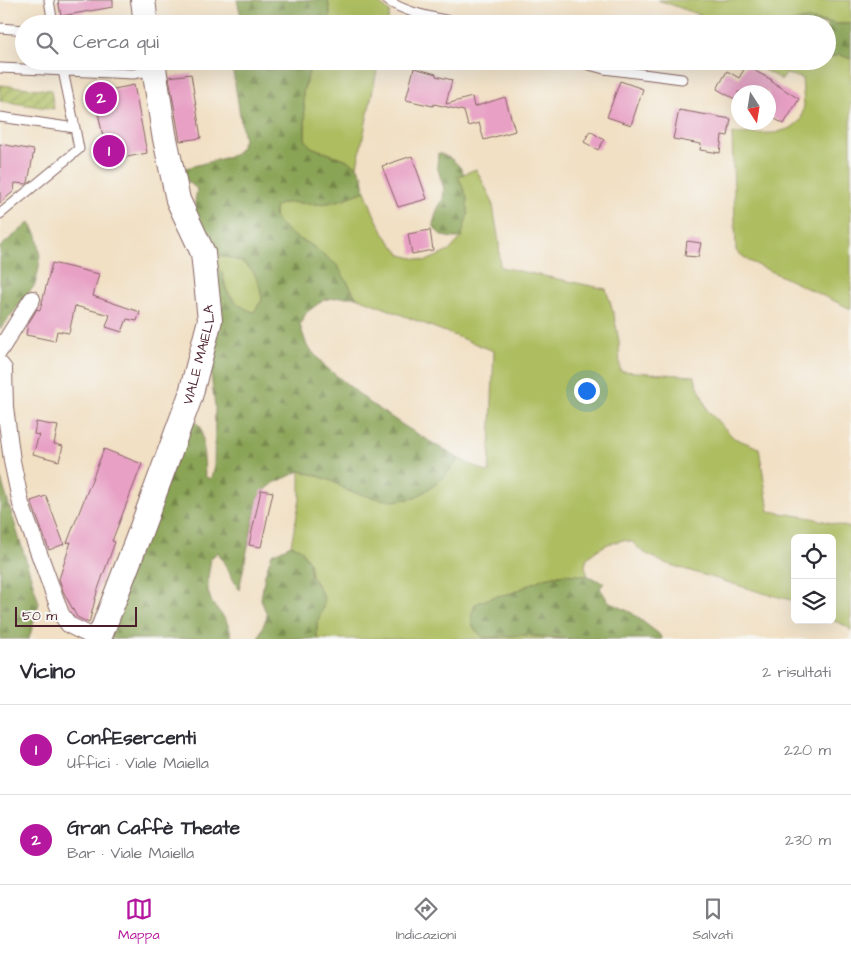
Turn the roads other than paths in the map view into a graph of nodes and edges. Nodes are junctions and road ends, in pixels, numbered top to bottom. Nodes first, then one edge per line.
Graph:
1 (48, 0) edge
2 (143, 0) edge
3 (387, 0) edge
4 (51, 15) edge
5 (145, 15) edge
6 (426, 15) edge
7 (0, 28) edge
8 (15, 29) edge
9 (0, 68) edge
10 (15, 69) edge
11 (42, 70) edge
12 (143, 70) edge
13 (154, 70) edge
14 (612, 70) edge
15 (63, 71) junction
16 (682, 79) dead end
17 (0, 117) edge
18 (75, 128) junction
19 (0, 214) edge
20 (32, 299) dead end
21 (0, 350) edge
22 (0, 364) edge
23 (98, 639) edge

1 - 4 lane
2 - 5 main road
3 - 6 lane
7 - 8 lane
9 - 10 lane
11 - 15 lane
12 - 15 lane
13 - 23 main road, VIALE MAIELLA
14 - 16 lane
15 - 18 lane
17 - 18 lane
18 - 19 lane
20 - 21 street
22 - 23 street

